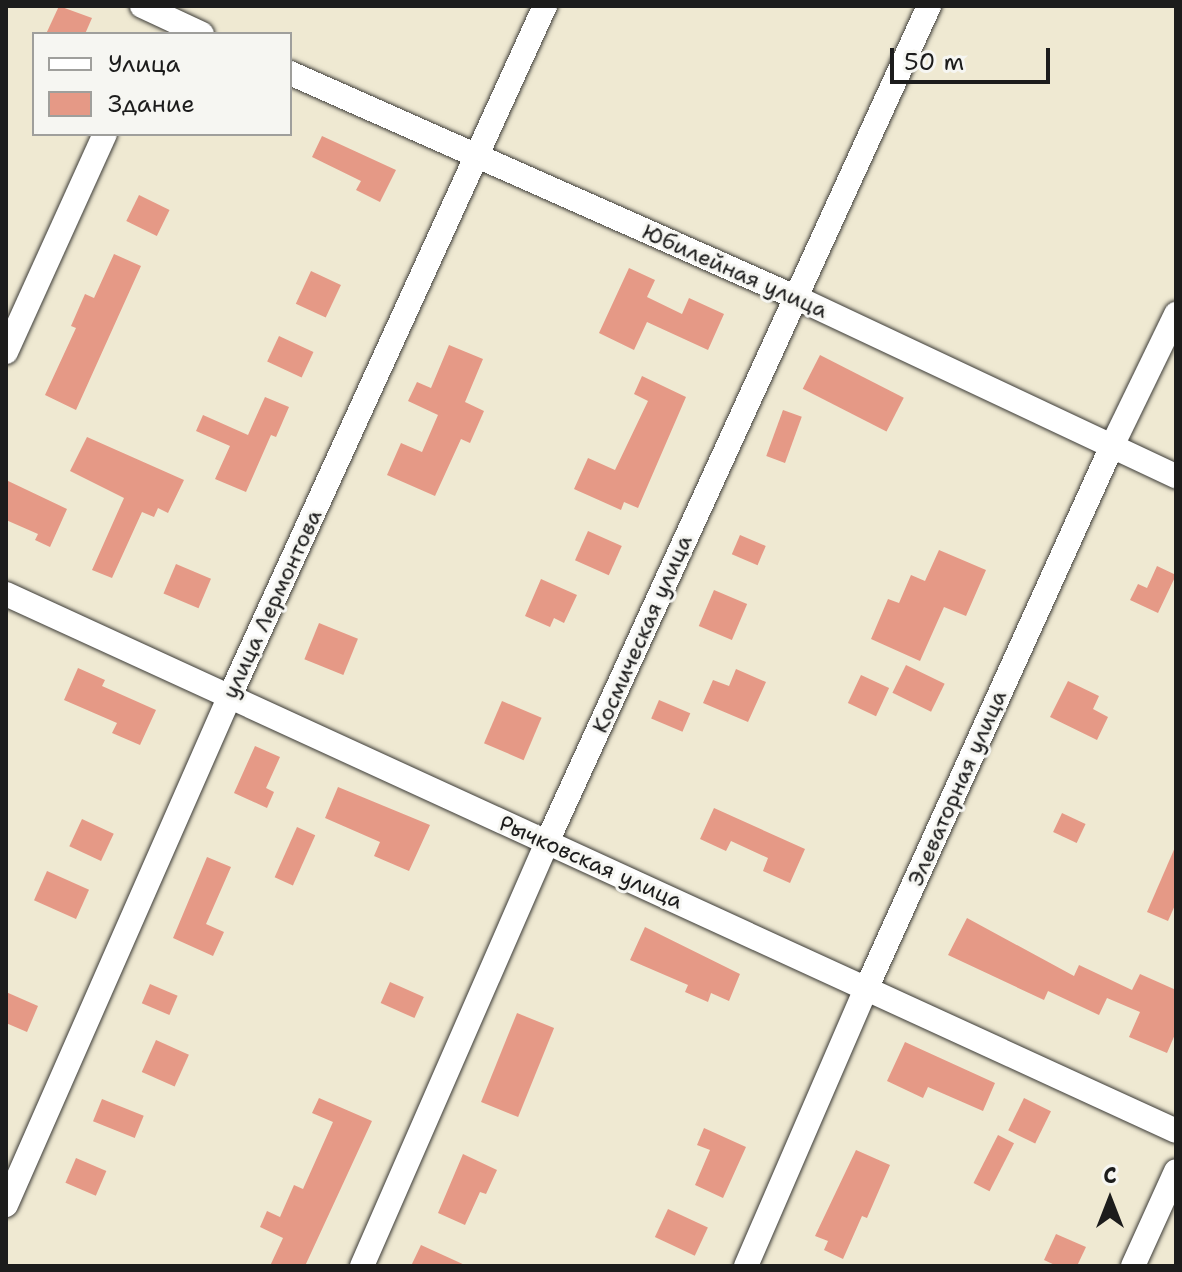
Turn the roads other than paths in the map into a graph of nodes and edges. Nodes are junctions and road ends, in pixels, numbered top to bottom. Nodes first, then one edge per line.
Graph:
1 (545, 6) edge
2 (929, 6) edge
3 (154, 15) edge
4 (197, 32) edge
5 (292, 74) edge
6 (104, 136) edge
7 (477, 157) junction
8 (795, 297) junction
9 (1176, 314) edge
10 (6, 352) edge
11 (1112, 446) junction
12 (1176, 476) edge
13 (6, 594) edge
14 (229, 698) junction
15 (547, 842) junction
16 (867, 987) junction
17 (1176, 1131) edge
18 (1176, 1171) edge
19 (6, 1205) edge
20 (362, 1266) edge
21 (746, 1266) edge
22 (1133, 1266) edge

1 - 7 street, улица Лермонтова
2 - 8 street, Космическая улица
3 - 4 street
5 - 7 street, Юбилейная улица
6 - 10 street
7 - 8 street, Юбилейная улица
7 - 14 street, улица Лермонтова
8 - 11 street, Юбилейная улица
8 - 15 street, Космическая улица
9 - 11 street, Элеваторная улица
11 - 12 street, Юбилейная улица
11 - 16 street, Элеваторная улица
13 - 14 street, Рычковская улица
14 - 15 street, Рычковская улица
14 - 19 street, улица Лермонтова
15 - 16 street, Рычковская улица
15 - 20 street, Космическая улица
16 - 17 street, Рычковская улица
16 - 21 street, Элеваторная улица
18 - 22 street

